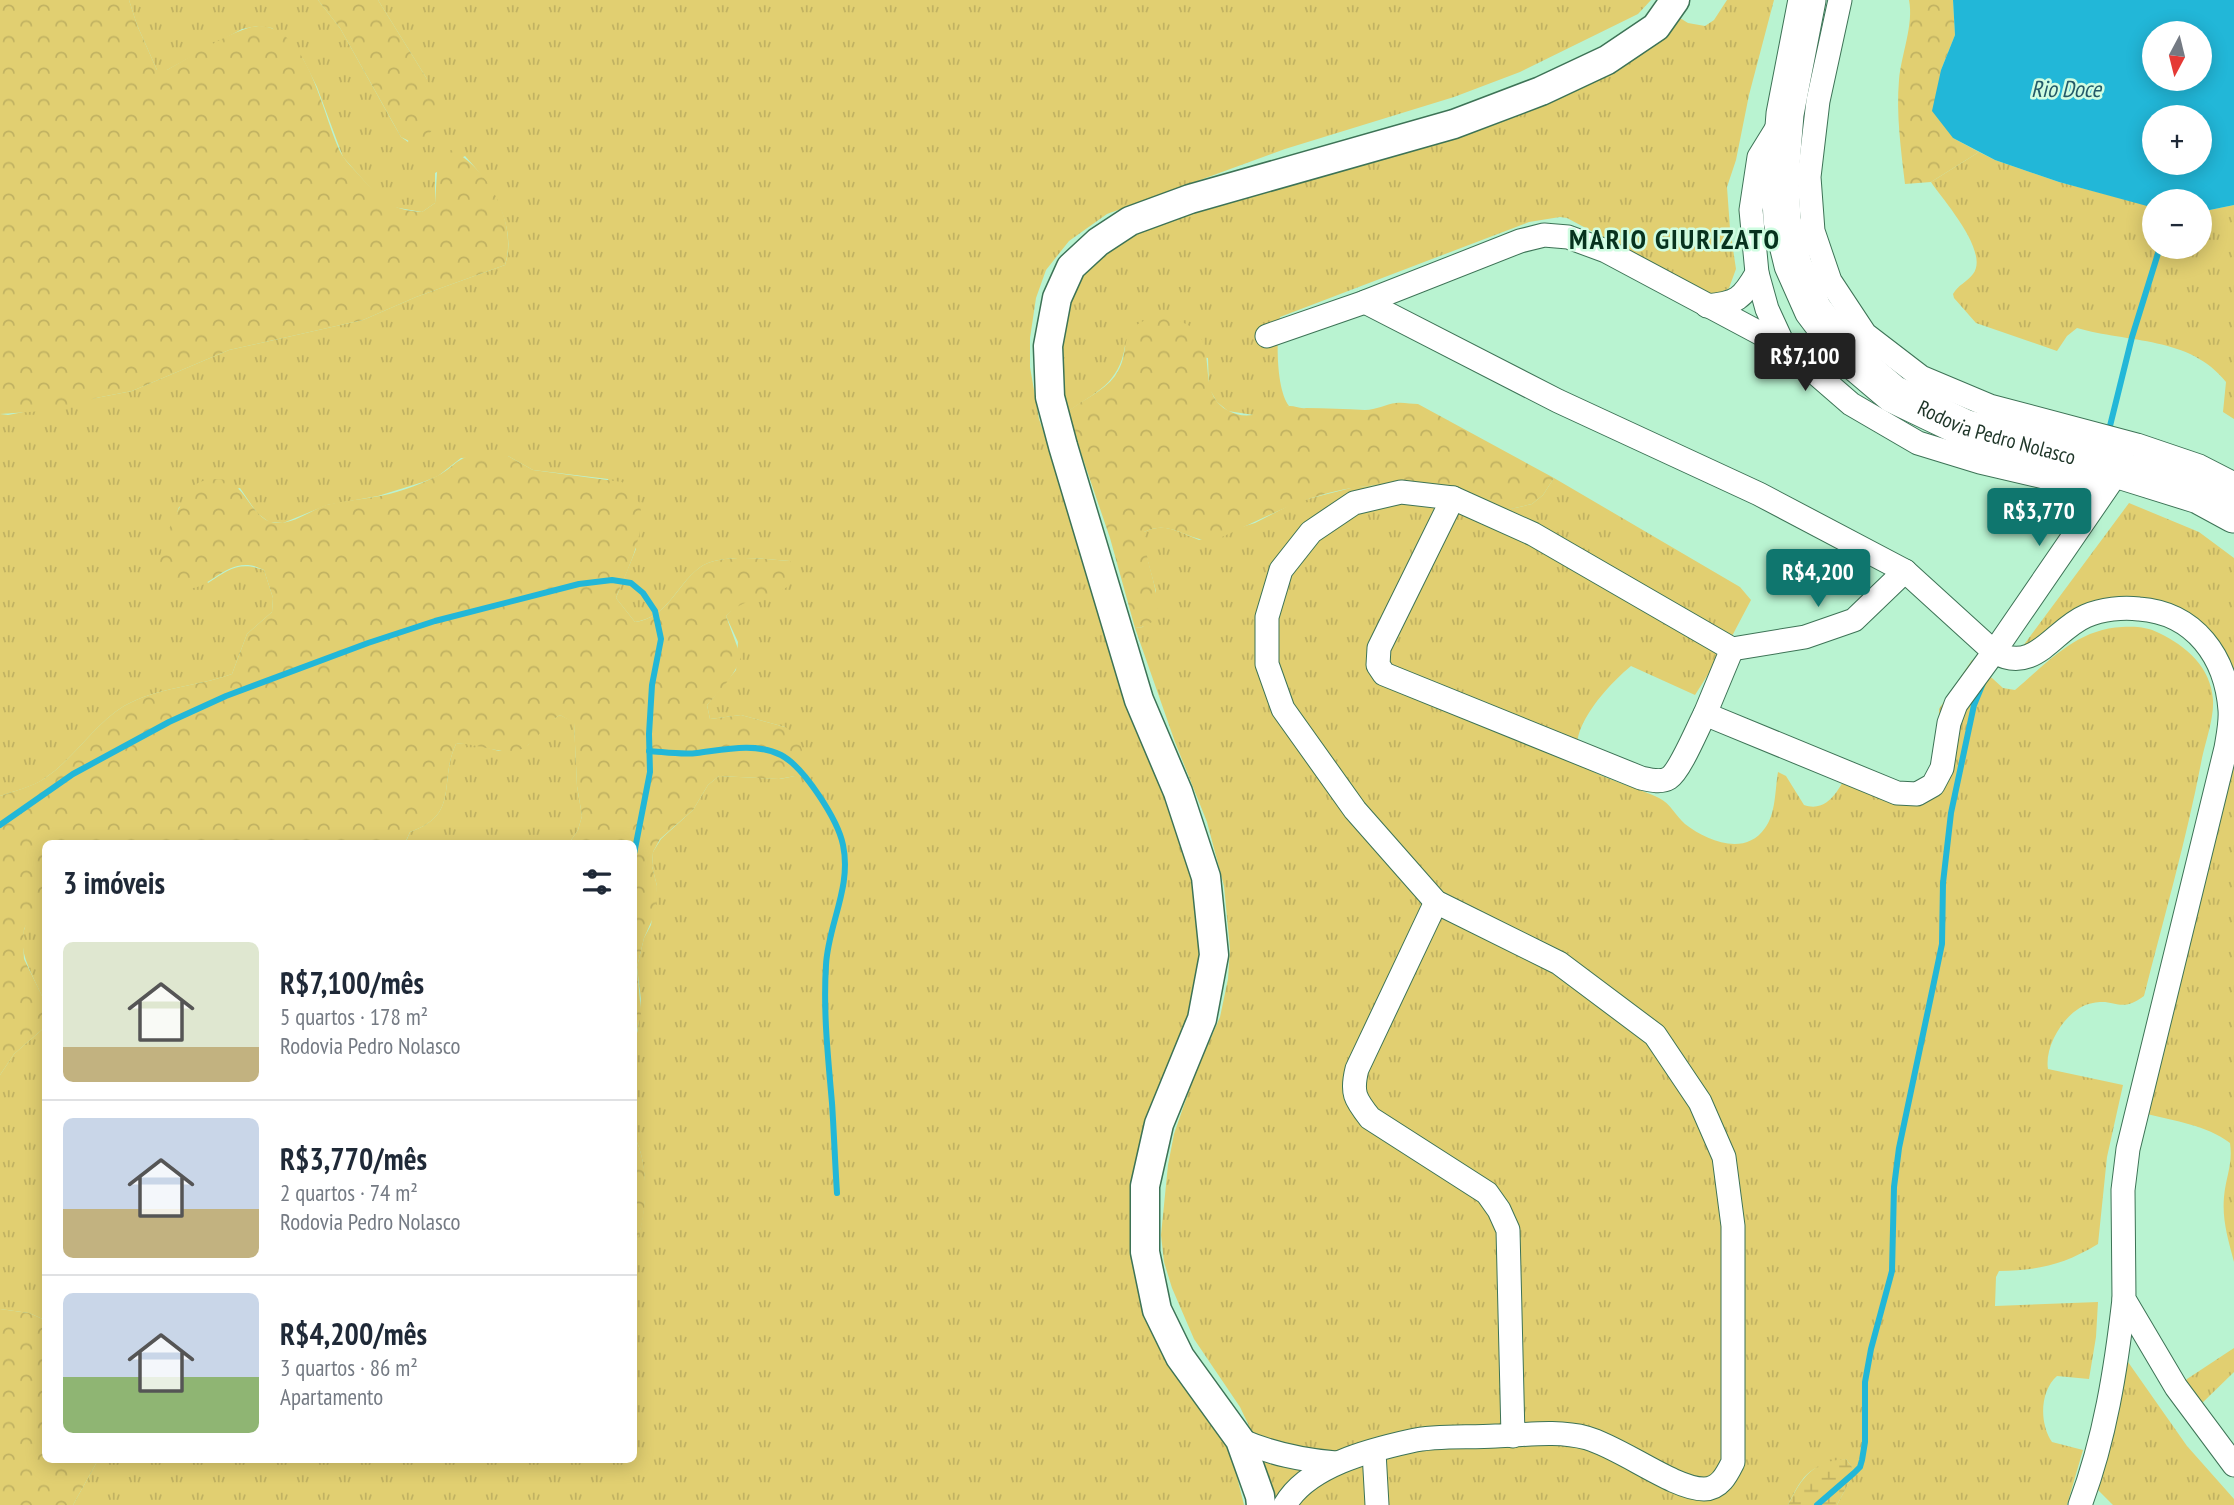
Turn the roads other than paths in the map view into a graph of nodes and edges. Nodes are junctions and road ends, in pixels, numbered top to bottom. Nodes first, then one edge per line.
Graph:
1 (1675, 0) edge
2 (1807, 0) edge
3 (1840, 0) edge
4 (1786, 114) junction
5 (1757, 273) junction
6 (1365, 302) junction
7 (1707, 306) junction
8 (1267, 336) dead end
9 (1784, 346) junction
10 (2112, 481) junction
11 (2234, 484) edge
12 (1453, 498) junction
13 (2234, 514) edge
14 (1905, 571) junction
15 (1732, 649) junction
16 (1994, 652) junction
17 (1705, 714) junction
18 (1436, 902) junction
19 (2124, 1299) junction
20 (1513, 1436) junction
21 (1240, 1440) junction
22 (1374, 1452) junction
23 (1336, 1463) junction
24 (2234, 1465) edge
25 (1261, 1505) edge
26 (1285, 1505) edge
27 (1377, 1505) edge
28 (2080, 1505) edge

1 - 21 street
2 - 4 highway, Rodovia Pedro Nolasco
3 - 11 street
4 - 5 street
4 - 10 highway, Rodovia Pedro Nolasco
5 - 7 street
5 - 9 street
6 - 7 street
6 - 8 street
6 - 14 street
7 - 9 street
9 - 10 street
10 - 13 highway, Rodovia Pedro Nolasco
10 - 16 street
12 - 15 street
12 - 17 street
12 - 18 street
14 - 15 street
14 - 16 street
15 - 17 street
16 - 17 street
16 - 19 street
18 - 20 street
18 - 20 street
19 - 24 street
19 - 28 street
20 - 22 street
21 - 23 street
21 - 25 street
22 - 23 street
22 - 27 street
23 - 26 street

